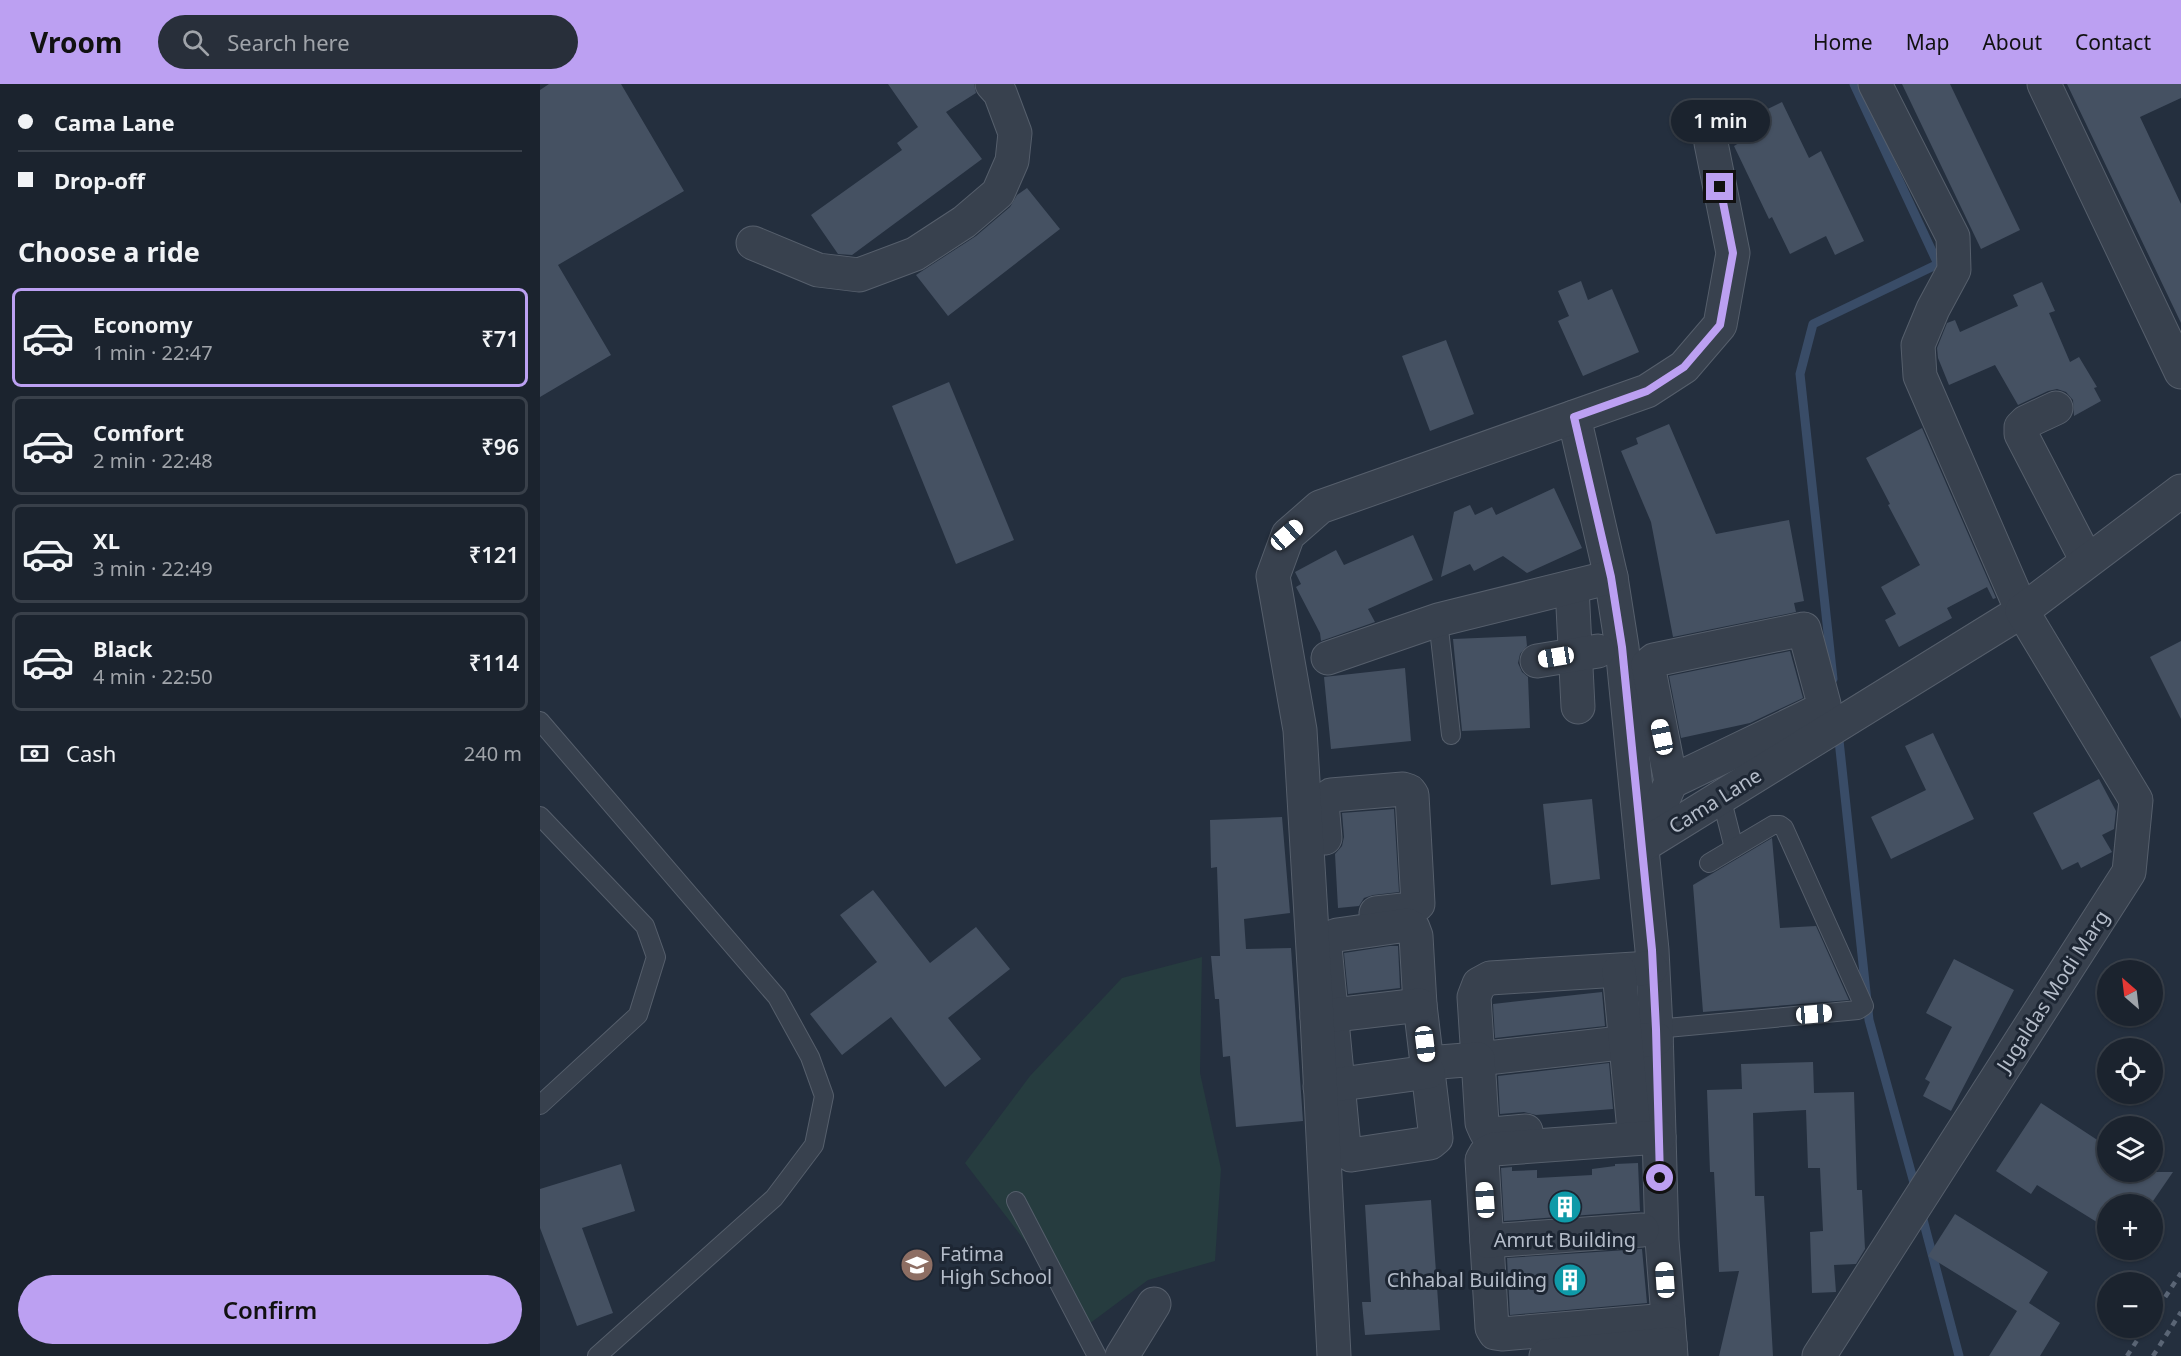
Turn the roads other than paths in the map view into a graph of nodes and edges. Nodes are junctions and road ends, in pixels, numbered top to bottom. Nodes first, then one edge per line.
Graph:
1 (992, 84) edge
2 (1875, 84) edge
3 (2044, 84) edge
4 (1711, 144) dead end
5 (753, 243) dead end
6 (2181, 372) edge
7 (2056, 408) dead end
8 (1574, 417) junction
9 (2181, 491) edge
10 (2087, 561) junction
11 (1611, 577) junction
12 (1572, 587) junction
13 (2022, 610) junction
14 (1438, 620) junction
15 (1622, 647) junction
16 (1575, 654) junction
17 (1328, 658) dead end
18 (1537, 661) dead end
19 (1578, 707) dead end
20 (540, 721) edge
21 (1451, 735) dead end
22 (1671, 782) junction
23 (1721, 797) junction
24 (540, 816) edge
25 (1642, 846) junction
26 (1734, 848) junction
27 (1709, 863) dead end
28 (1651, 968) junction
29 (1619, 971) junction
30 (1420, 1005) junction
31 (1324, 1016) junction
32 (1646, 1037) junction
33 (1478, 1059) junction
34 (1428, 1068) junction
35 (1329, 1085) junction
36 (540, 1105) edge
37 (1650, 1125) junction
38 (1016, 1201) dead end
39 (1655, 1229) junction
40 (1487, 1241) junction
41 (1154, 1304) dead end
42 (1670, 1340) edge
43 (597, 1356) edge
44 (1096, 1356) edge
45 (1122, 1356) edge
46 (1335, 1356) edge
47 (1546, 1356) edge
48 (1819, 1356) edge

1 - 5 street
2 - 13 street, Jugaldas Modi Marg
3 - 6 street
4 - 8 street
7 - 10 street
8 - 11 street
8 - 31 street
9 - 10 street, Cama Lane
10 - 13 street, Cama Lane
11 - 12 street
11 - 15 street
12 - 14 street
12 - 16 street
13 - 23 street, Cama Lane
13 - 48 street, Jugaldas Modi Marg
14 - 17 street
14 - 21 lane
15 - 16 street
15 - 25 street
16 - 18 street
16 - 19 street
20 - 43 lane
22 - 22 street
22 - 25 street
23 - 25 street, Cama Lane
23 - 26 lane
24 - 36 lane
25 - 28 street
26 - 27 lane
26 - 32 lane
28 - 29 street
28 - 32 street
29 - 32 street
29 - 33 street
30 - 31 street
30 - 31 street
30 - 34 street
31 - 35 street
32 - 33 street
32 - 37 street
33 - 34 street
33 - 37 street
34 - 35 street
34 - 35 street
35 - 46 street
37 - 39 street
37 - 40 street
38 - 44 lane
39 - 40 street
39 - 42 street
40 - 42 street
41 - 45 street
42 - 47 street

